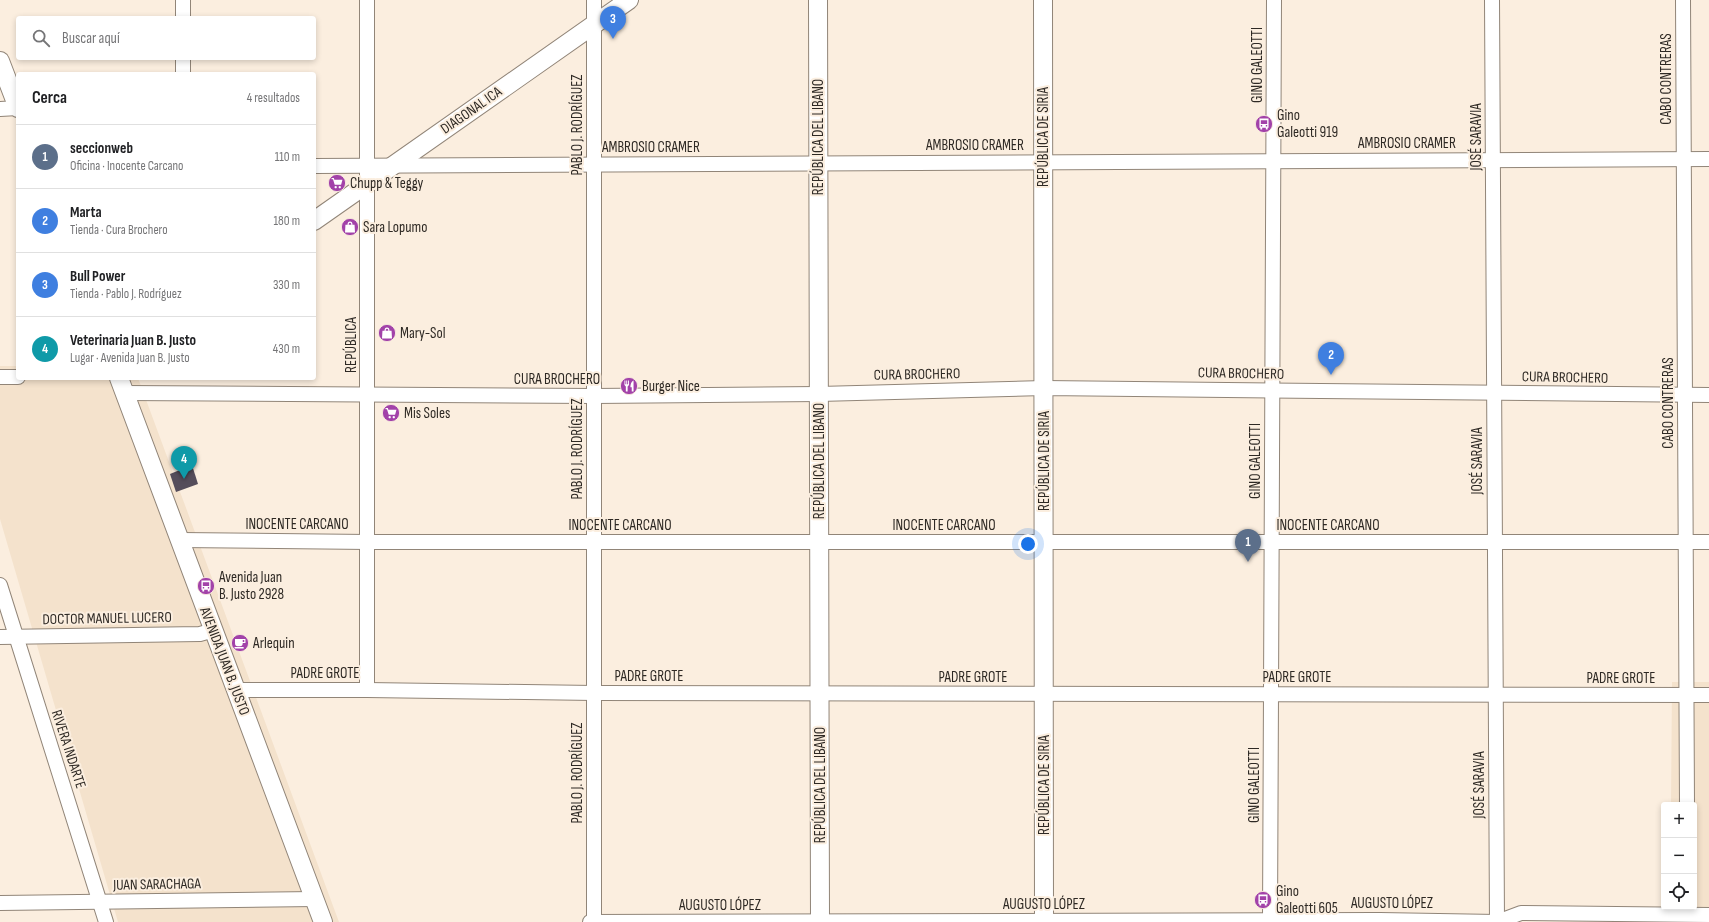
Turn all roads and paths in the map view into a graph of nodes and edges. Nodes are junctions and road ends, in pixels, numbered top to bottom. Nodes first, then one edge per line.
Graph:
1 (183, 0) edge
2 (367, 0) edge
3 (594, 0) edge
4 (629, 0) edge
5 (818, 0) edge
6 (1043, 0) edge
7 (1274, 0) edge
8 (1492, 0) edge
9 (1683, 0) edge
10 (183, 16) edge
11 (594, 25) junction
12 (183, 60) edge
13 (0, 61) edge
14 (183, 72) edge
15 (16, 103) edge
16 (16, 108) edge
17 (0, 109) edge
18 (1684, 159) junction
19 (1709, 159) edge
20 (1493, 160) junction
21 (1274, 161) junction
22 (1044, 162) junction
23 (818, 163) junction
24 (594, 164) junction
25 (392, 165) junction
26 (316, 166) edge
27 (368, 174) junction
28 (316, 219) edge
29 (0, 377) edge
30 (16, 377) edge
31 (122, 385) edge
32 (1044, 388) junction
33 (1272, 390) junction
34 (1494, 393) junction
35 (819, 394) junction
36 (1685, 395) junction
37 (1709, 395) edge
38 (368, 396) junction
39 (594, 396) junction
40 (180, 540) junction
41 (368, 542) junction
42 (594, 542) junction
43 (819, 542) junction
44 (1044, 542) junction
45 (1272, 542) junction
46 (1495, 542) junction
47 (1686, 542) junction
48 (1709, 542) edge
49 (0, 585) edge
50 (214, 630) junction
51 (0, 637) edge
52 (16, 637) junction
53 (236, 690) junction
54 (366, 690) junction
55 (594, 693) junction
56 (820, 693) junction
57 (1044, 694) junction
58 (1271, 694) junction
59 (1496, 694) junction
60 (1687, 695) junction
61 (1709, 695) edge
62 (1687, 802) edge
63 (315, 899) junction
64 (100, 902) junction
65 (0, 903) edge
66 (1687, 915) edge
67 (1709, 915) edge
68 (1044, 921) edge
69 (1270, 921) edge
70 (1380, 921) edge
71 (106, 922) edge
72 (323, 922) edge
73 (590, 922) edge
74 (594, 922) edge
75 (820, 922) edge
76 (1497, 922) edge

1 - 10 street
2 - 27 street, REPÚBLICA
3 - 11 street, PABLO J. RODRÍGUEZ
4 - 11 main road, DIAGONAL ICA
5 - 23 main road, REPÚBLICA DEL LIBANO
6 - 22 main road, REPÚBLICA DE SIRIA
7 - 21 street, GINO GALEOTTI
8 - 20 street, JOSÉ SARAVIA
9 - 18 street, CABO CONTRERAS
11 - 24 street, PABLO J. RODRÍGUEZ
11 - 25 main road, DIAGONAL ICA
12 - 14 street
13 - 15 main road
16 - 17 street
18 - 19 street, AMBROSIO CRAMER
18 - 20 street, AMBROSIO CRAMER
18 - 36 street, CABO CONTRERAS
20 - 21 street, AMBROSIO CRAMER
20 - 34 street, JOSÉ SARAVIA
21 - 22 street, AMBROSIO CRAMER
21 - 33 street, GINO GALEOTTI
22 - 23 street, AMBROSIO CRAMER
22 - 32 main road, REPÚBLICA DE SIRIA
23 - 24 street, AMBROSIO CRAMER
23 - 35 main road, REPÚBLICA DEL LIBANO
24 - 25 street, AMBROSIO CRAMER
24 - 39 street, PABLO J. RODRÍGUEZ
25 - 27 main road, DIAGONAL ICA
26 - 27 street
27 - 28 main road, DIAGONAL ICA
27 - 38 street, REPÚBLICA
29 - 30 street
31 - 38 street, CURA BROCHERO
31 - 40 main road, AVENIDA JUAN B. JUSTO
32 - 33 street, CURA BROCHERO
32 - 35 street, CURA BROCHERO
32 - 44 main road, REPÚBLICA DE SIRIA
33 - 34 street, CURA BROCHERO
33 - 45 street, GINO GALEOTTI
34 - 36 street, CURA BROCHERO
34 - 46 street, JOSÉ SARAVIA
35 - 39 street, CURA BROCHERO
35 - 43 main road, REPÚBLICA DEL LIBANO
36 - 37 street, CURA BROCHERO
36 - 47 street, CABO CONTRERAS
38 - 39 street, CURA BROCHERO
38 - 41 street, REPÚBLICA
39 - 42 street, PABLO J. RODRÍGUEZ
40 - 41 street, INOCENTE CARCANO
40 - 50 main road, AVENIDA JUAN B. JUSTO
41 - 42 street, INOCENTE CARCANO
41 - 54 street, REPÚBLICA
42 - 43 street, INOCENTE CARCANO
42 - 55 street, PABLO J. RODRÍGUEZ
43 - 44 street, INOCENTE CARCANO
43 - 56 main road, REPÚBLICA DEL LIBANO
44 - 45 street, INOCENTE CARCANO
44 - 57 main road, REPÚBLICA DE SIRIA
45 - 46 street, INOCENTE CARCANO
45 - 58 street, GINO GALEOTTI
46 - 47 street, INOCENTE CARCANO
46 - 59 street, JOSÉ SARAVIA
47 - 48 street, INOCENTE CARCANO
47 - 60 street, CABO CONTRERAS
49 - 52 street, RIVERA INDARTE
50 - 52 street, DOCTOR MANUEL LUCERO
50 - 53 main road, AVENIDA JUAN B. JUSTO
51 - 52 street, DOCTOR MANUEL LUCERO
52 - 64 street, RIVERA INDARTE
53 - 54 street, PADRE GROTE
53 - 63 main road, AVENIDA JUAN B. JUSTO
54 - 55 street, PADRE GROTE
55 - 56 street, PADRE GROTE
55 - 74 street, PABLO J. RODRÍGUEZ
56 - 57 street, PADRE GROTE
56 - 75 main road, REPÚBLICA DEL LIBANO
57 - 58 street, PADRE GROTE
57 - 68 main road, REPÚBLICA DE SIRIA
58 - 59 street, PADRE GROTE
58 - 69 street, GINO GALEOTTI
59 - 60 street, PADRE GROTE
59 - 76 street, JOSÉ SARAVIA
60 - 61 street, PADRE GROTE
60 - 62 street, CABO CONTRERAS
63 - 64 street, JUAN SARACHAGA
63 - 72 main road, AVENIDA JUAN B. JUSTO
64 - 65 street, JUAN SARACHAGA
64 - 71 street, RIVERA INDARTE
66 - 67 street, AUGUSTO LÓPEZ
66 - 76 street, AUGUSTO LÓPEZ
68 - 69 street, AUGUSTO LÓPEZ
68 - 75 street, AUGUSTO LÓPEZ
69 - 70 street, AUGUSTO LÓPEZ
70 - 76 street, AUGUSTO LÓPEZ
73 - 74 street, AUGUSTO LÓPEZ
74 - 75 street, AUGUSTO LÓPEZ

